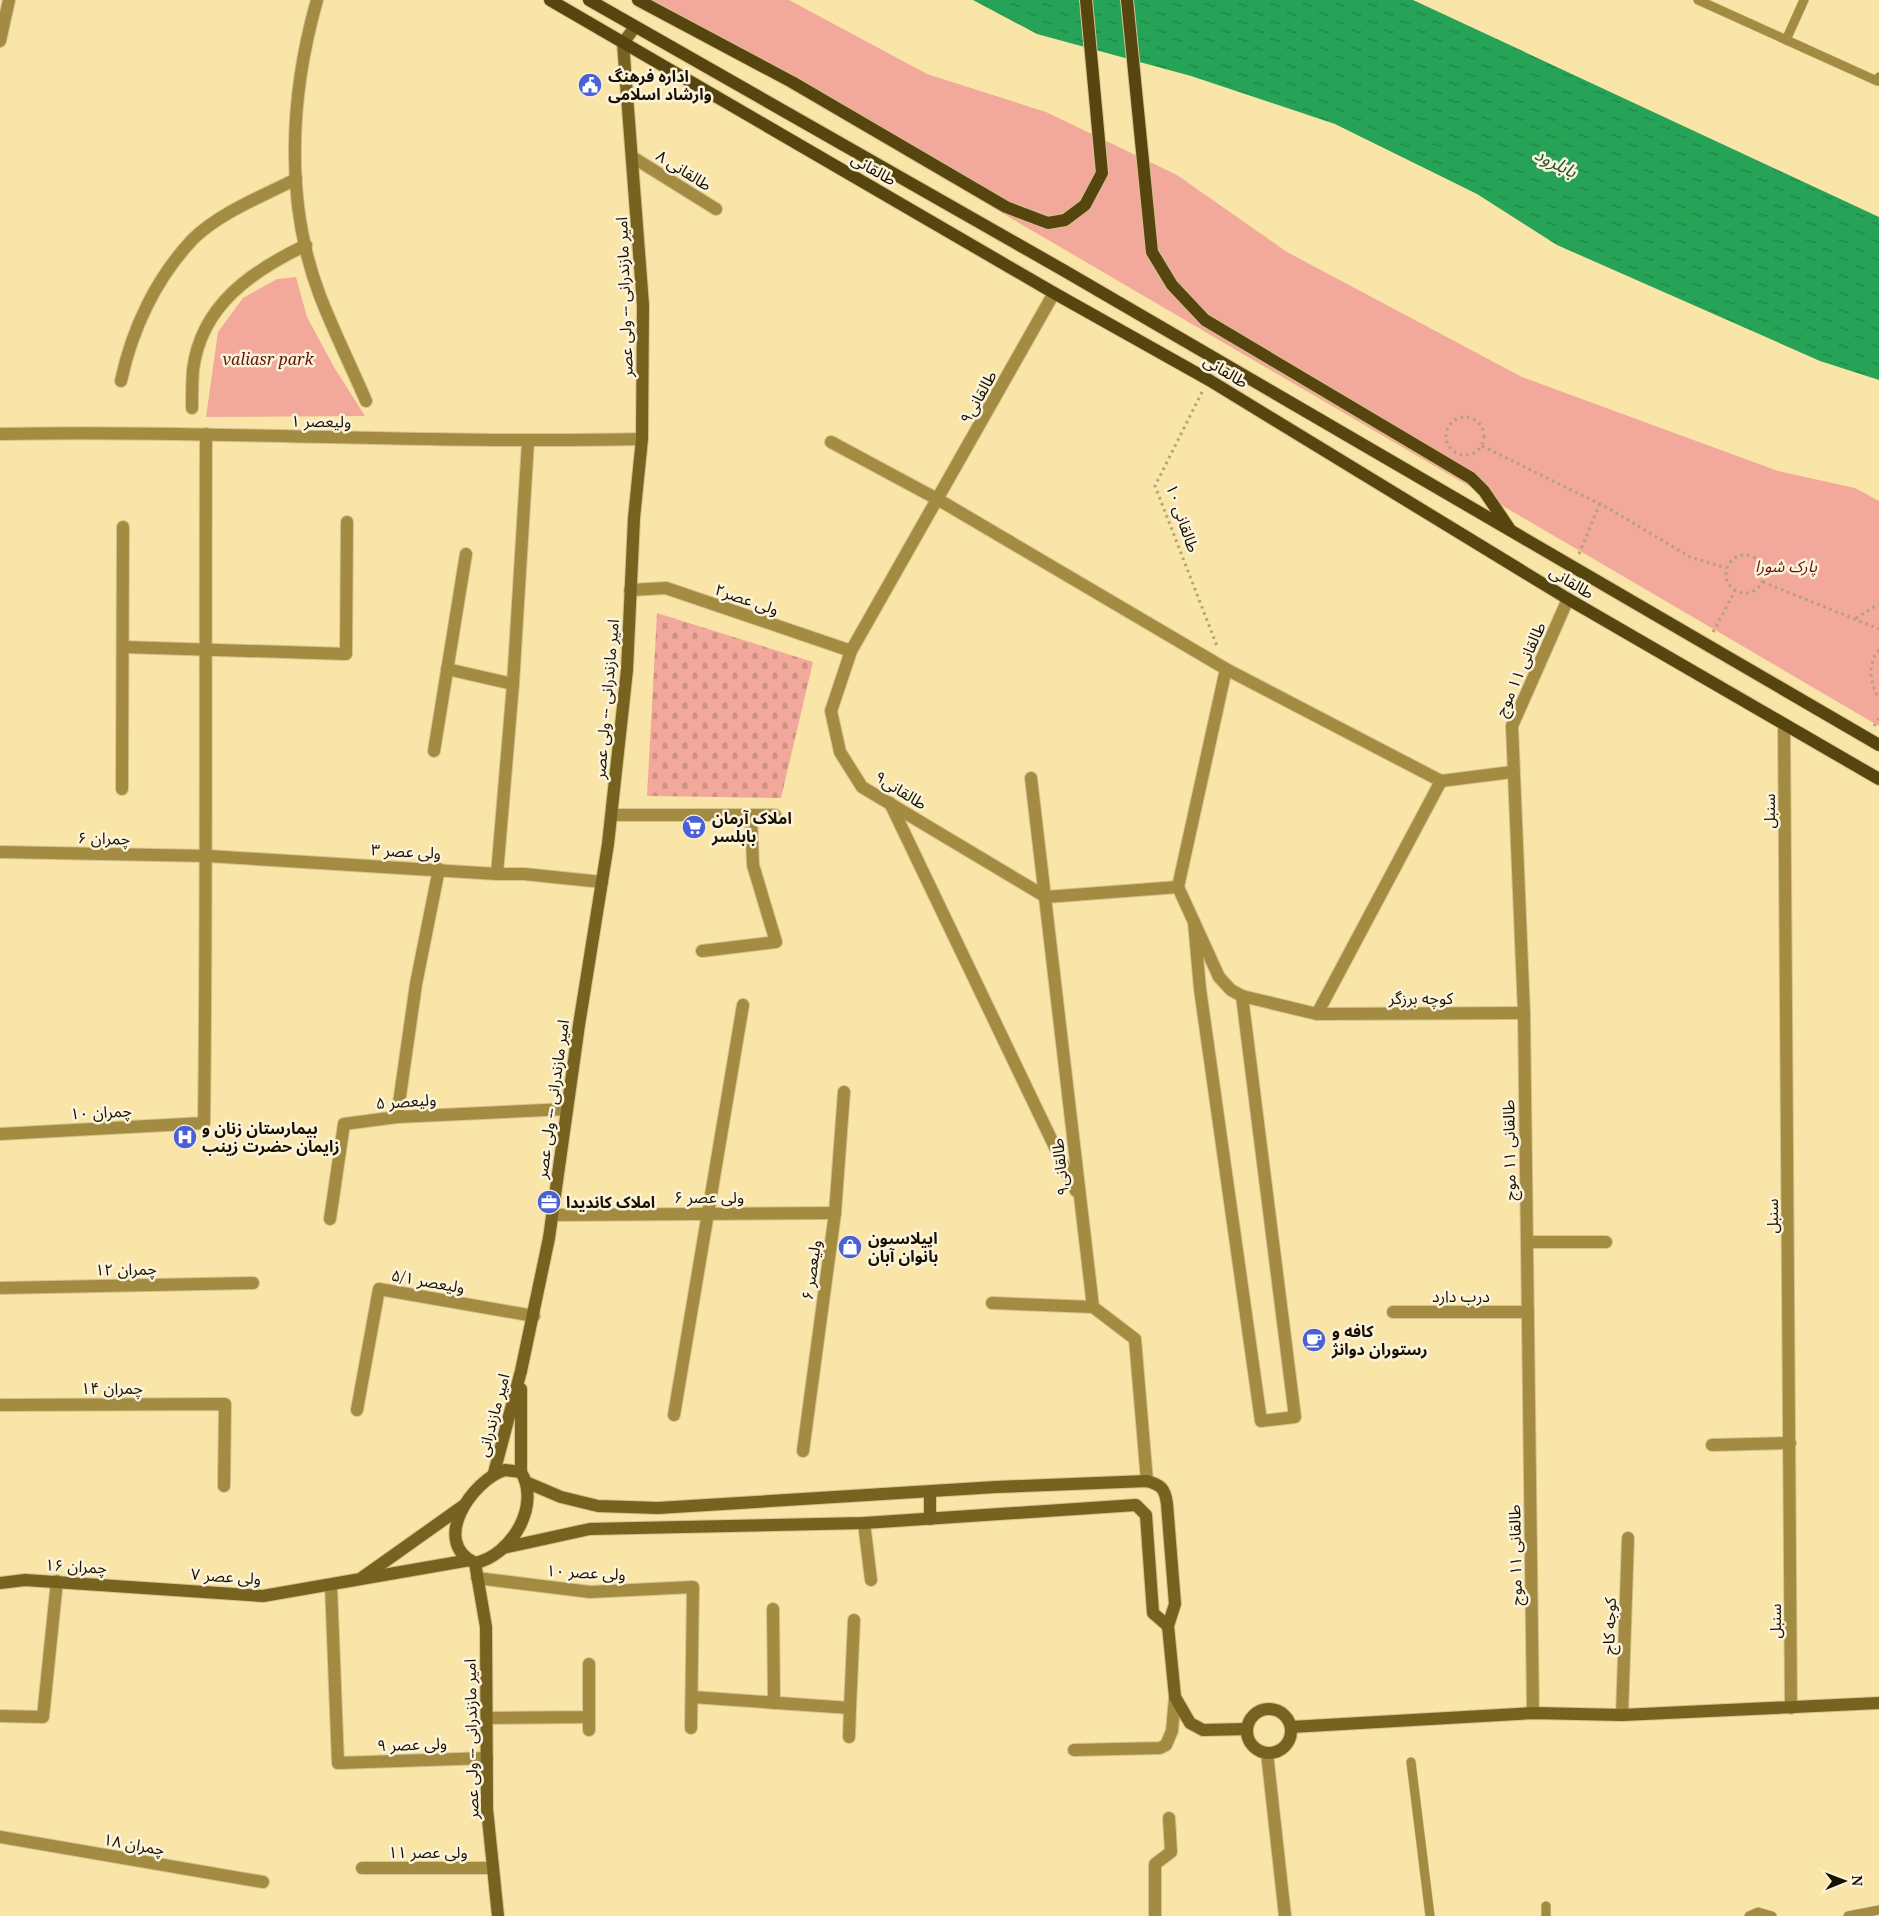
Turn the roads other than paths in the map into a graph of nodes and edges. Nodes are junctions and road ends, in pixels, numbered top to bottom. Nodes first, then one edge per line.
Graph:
1 (9, 0) edge
2 (317, 0) edge
3 (550, 0) edge
4 (590, 0) edge
5 (638, 0) edge
6 (1086, 0) edge
7 (1127, 0) edge
8 (1698, 0) edge
9 (1804, 0) edge
10 (635, 27) junction
11 (1786, 40) junction
12 (0, 41) edge
13 (623, 43) junction
14 (1879, 77) edge
15 (634, 158) junction
16 (296, 179) junction
17 (716, 209) dead end
18 (306, 245) junction
19 (1054, 293) junction
20 (121, 381) dead end
21 (366, 401) dead end
22 (192, 408) dead end
23 (0, 434) edge
24 (206, 434) junction
25 (642, 439) junction
26 (528, 442) junction
27 (831, 442) dead end
28 (939, 500) junction
29 (347, 522) dead end
30 (123, 528) dead end
31 (1511, 531) junction
32 (466, 554) dead end
33 (630, 590) junction
34 (1568, 599) junction
35 (123, 647) junction
36 (205, 650) junction
37 (851, 651) junction
38 (1226, 669) junction
39 (447, 670) junction
40 (513, 684) junction
41 (1784, 725) junction
42 (1879, 745) edge
43 (434, 751) dead end
44 (1512, 772) junction
45 (1031, 778) dead end
46 (1879, 779) edge
47 (1441, 781) junction
48 (122, 789) dead end
49 (890, 803) junction
50 (752, 814) junction
51 (775, 815) dead end
52 (612, 816) junction
53 (0, 852) edge
54 (208, 856) junction
55 (439, 869) junction
56 (497, 874) junction
57 (602, 882) junction
58 (1178, 887) junction
59 (1046, 897) junction
60 (1194, 922) junction
61 (702, 950) dead end
62 (1242, 996) junction
63 (743, 1005) dead end
64 (1524, 1013) junction
65 (1318, 1014) junction
66 (844, 1092) dead end
67 (567, 1109) junction
68 (396, 1117) junction
69 (0, 1134) edge
70 (1080, 1199) junction
71 (835, 1213) junction
72 (553, 1214) junction
73 (708, 1214) junction
74 (330, 1219) dead end
75 (1527, 1242) junction
76 (1606, 1242) dead end
77 (254, 1284) dead end
78 (0, 1288) edge
79 (992, 1303) dead end
80 (1092, 1307) junction
81 (1393, 1312) dead end
82 (1528, 1312) junction
83 (534, 1316) junction
84 (521, 1371) junction
85 (0, 1405) edge
86 (357, 1410) dead end
87 (674, 1415) dead end
88 (1790, 1443) junction
89 (1712, 1445) dead end
90 (803, 1451) dead end
91 (521, 1472) junction
92 (494, 1473) junction
93 (1147, 1481) junction
94 (528, 1483) junction
95 (224, 1486) dead end
96 (930, 1492) junction
97 (467, 1503) junction
98 (930, 1518) junction
99 (864, 1523) junction
100 (1628, 1538) dead end
101 (503, 1548) junction
102 (473, 1561) junction
103 (477, 1578) junction
104 (359, 1580) junction
105 (871, 1580) dead end
106 (57, 1581) junction
107 (0, 1583) edge
108 (331, 1585) junction
109 (150, 1587) joint
110 (773, 1610) dead end
111 (854, 1620) dead end
112 (1168, 1626) junction
113 (589, 1664) dead end
114 (692, 1697) junction
115 (1175, 1697) junction
116 (1879, 1703) edge
117 (774, 1704) junction
118 (850, 1708) junction
119 (1791, 1708) junction
120 (1533, 1713) junction
121 (1622, 1715) junction
122 (0, 1716) edge
123 (487, 1718) junction
124 (1291, 1727) junction
125 (691, 1728) dead end
126 (1247, 1729) junction
127 (849, 1736) dead end
128 (1074, 1750) dead end
129 (1266, 1753) junction
130 (487, 1758) junction
131 (1410, 1762) dead end
132 (1169, 1818) dead end
133 (0, 1838) edge
134 (362, 1868) dead end
135 (493, 1868) junction
136 (263, 1882) dead end
137 (1879, 1910) edge
138 (498, 1916) edge
139 (1154, 1916) edge
140 (1286, 1916) edge
141 (1430, 1916) edge
142 (1749, 1916) edge
143 (1772, 1916) edge
144 (1848, 1916) edge

1 - 12 street
2 - 16 street
3 - 13 main road, طالقانی
4 - 10 main road, طالقانی
5 - 6 main road
7 - 31 main road
8 - 11 lane
9 - 11 lane
10 - 13 street
10 - 31 main road, طالقانی
11 - 14 lane
13 - 15 street, امیر مازندرانی -- ولی عصر
13 - 19 main road, طالقانی
15 - 17 street, طالقانی ۸
15 - 25 street, امیر مازندرانی -- ولی عصر
16 - 18 street
16 - 20 street
18 - 21 street
18 - 22 street
19 - 28 street, طالقانی۹
19 - 34 main road, طالقانی
23 - 24 street, ولیعصر ۱
24 - 26 street, ولیعصر ۱
24 - 36 street
25 - 26 street, ولیعصر ۱
25 - 33 street, امیر مازندرانی -- ولی عصر
26 - 40 street
27 - 28 street
28 - 37 street, طالقانی۹
28 - 38 street
29 - 36 street
30 - 35 street
31 - 42 main road, طالقانی
32 - 39 street
33 - 37 street, ولی عصر۲
33 - 52 street, امیر مازندرانی -- ولی عصر
34 - 41 main road, طالقانی
34 - 44 street, طالقانی ۱۱ موج
35 - 36 street
35 - 48 street
36 - 54 street
37 - 49 street, طالقانی۹
38 - 47 street
38 - 58 street
39 - 40 street
39 - 43 street
40 - 56 street
41 - 46 main road, طالقانی
41 - 88 street, سنبل
44 - 47 street
44 - 64 street, طالقانی ۱۱ موج
45 - 59 street
47 - 65 street
49 - 59 street, طالقانی۹
49 - 70 street
50 - 51 street
50 - 52 street
50 - 61 street
52 - 57 street, امیر مازندرانی -- ولی عصر
53 - 54 street, چمران ۶
54 - 55 street, ولی عصر ۳
54 - 69 street, چمران ۱۰
55 - 56 street, ولی عصر ۳
55 - 68 street
56 - 57 street, ولی عصر ۳
57 - 67 street, امیر مازندرانی -- ولی عصر
58 - 59 street
58 - 60 street
59 - 70 street, طالقانی۹
60 - 62 street
60 - 62 street
62 - 65 street, کوچه برزگر
63 - 73 street
64 - 65 street, کوچه برزگر
64 - 75 street, طالقانی ۱۱ موج
66 - 71 street, ولیعصر ۶
67 - 68 street, ولیعصر ۵
67 - 72 street, امیر مازندرانی -- ولی عصر
68 - 74 street, ولیعصر ۵
70 - 80 street, طالقانی۹
71 - 73 street, ولی عصر ۶
71 - 90 street, ولیعصر ۶
72 - 73 street, ولی عصر ۶
72 - 83 street, امیر مازندرانی -- ولی عصر
73 - 87 street
75 - 76 street
75 - 82 street, طالقانی ۱۱ موج
77 - 78 street, چمران ۱۲
79 - 80 street
80 - 93 street
81 - 82 street, درب دارد
82 - 120 street, طالقانی ۱۱ موج
83 - 84 street, امیر مازندرانی -- ولی عصر
83 - 86 street, ولیعصر ۵/۱
84 - 91 street, امیر مازندرانی
84 - 92 street, امیر مازندرانی
85 - 95 street, چمران ۱۴
88 - 89 street
88 - 119 street, سنبل
91 - 92 street
91 - 94 street
92 - 97 street
93 - 96 street
93 - 112 street
94 - 96 street
94 - 101 street
96 - 98 street
97 - 102 street
97 - 104 street, ولی عصر ۷
98 - 99 street
98 - 112 street
99 - 101 street
99 - 105 street
100 - 121 street, کوجه کاج
101 - 102 street
102 - 103 street, امیر مازندرانی -- ولی عصر
102 - 104 street, ولی عصر ۷
103 - 114 street, ولی عصر ۱۰
103 - 123 street, امیر مازندرانی -- ولی عصر
104 - 108 street, ولی عصر ۷
106 - 107 street, چمران ۱۶
106 - 109 street, چمران ۱۶
106 - 122 street
108 - 109 street, ولی عصر ۷
108 - 130 street, ولی عصر ۹
110 - 117 street
111 - 118 street
112 - 115 street
113 - 123 street
114 - 117 street
114 - 125 street
115 - 126 street
115 - 128 street
116 - 119 street
117 - 118 street
118 - 127 street
119 - 121 street
120 - 121 street
120 - 124 street
123 - 130 street, امیر مازندرانی -- ولی عصر
124 - 126 street
124 - 129 street
126 - 129 street
129 - 140 street
130 - 135 street, امیر مازندرانی -- ولی عصر
131 - 141 lane
132 - 139 street
133 - 136 street, چمران ۱۸
134 - 135 street, ولی عصر ۱۱
135 - 138 street, امیر مازندرانی -- ولی عصر
137 - 144 lane
142 - 143 lane

